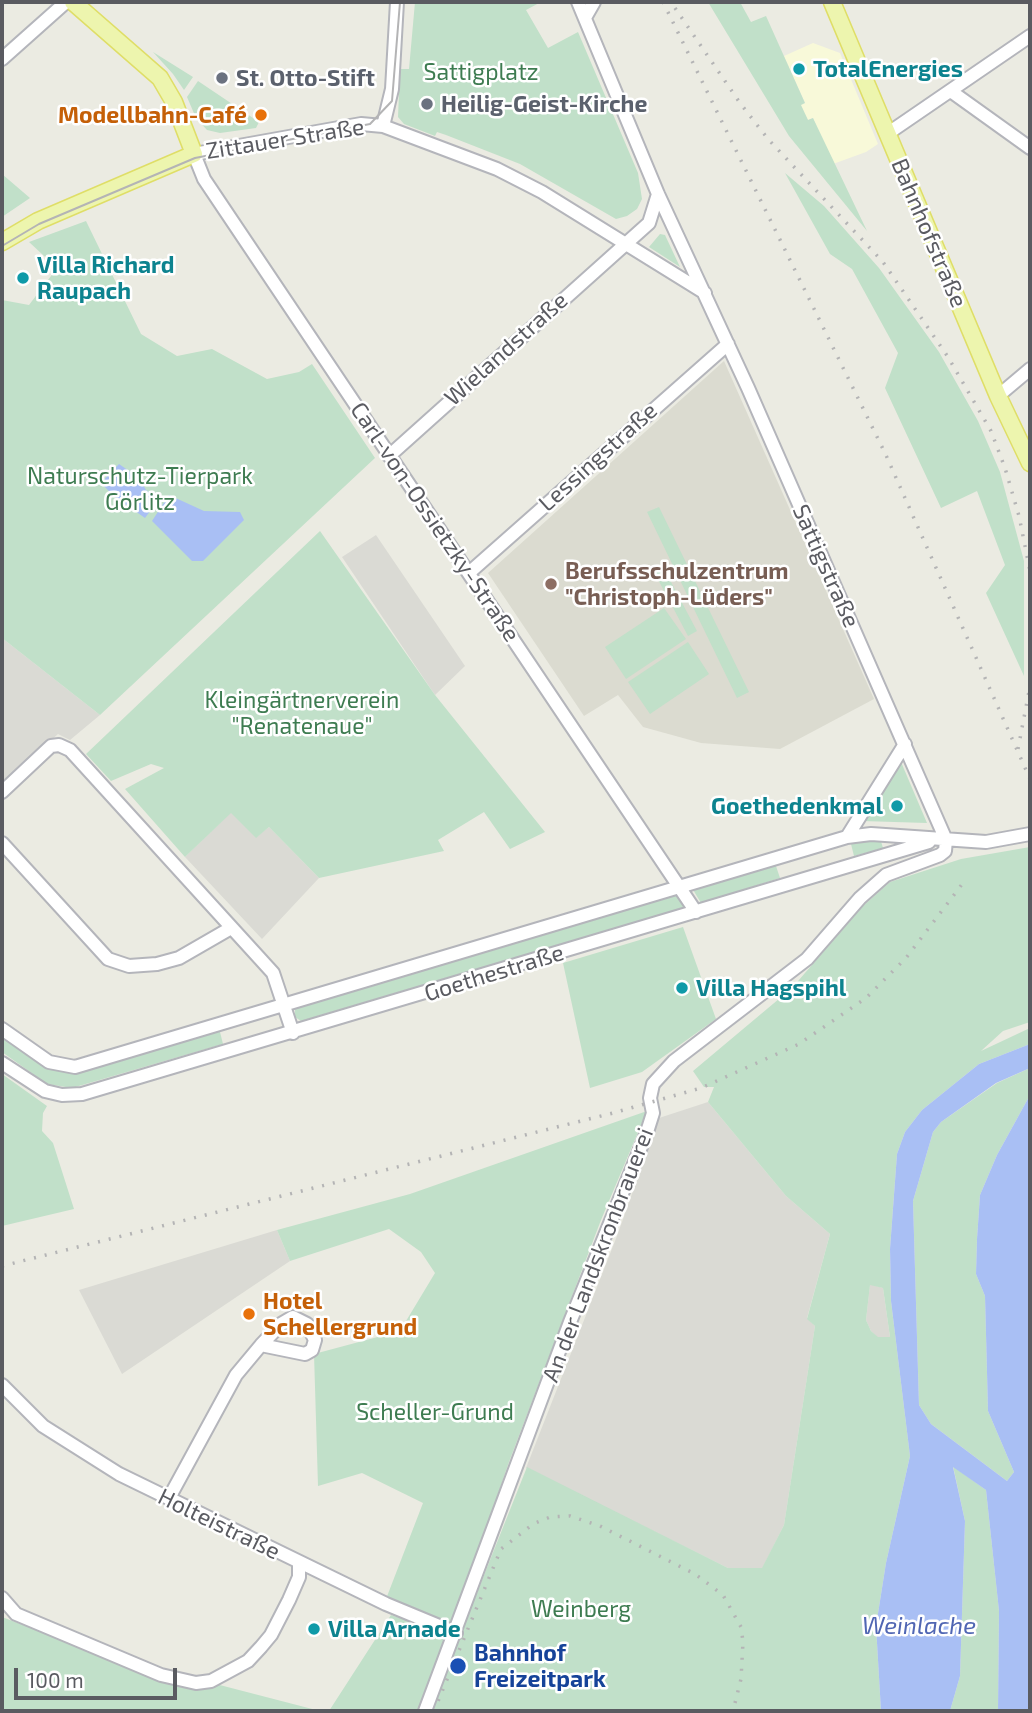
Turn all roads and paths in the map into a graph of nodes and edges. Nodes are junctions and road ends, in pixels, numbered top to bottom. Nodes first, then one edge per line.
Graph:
1 (66, 2) edge
2 (73, 2) edge
3 (397, 2) edge
4 (578, 2) edge
5 (594, 2) edge
6 (832, 2) edge
7 (586, 16) junction
8 (1030, 36) edge
9 (2, 59) edge
10 (952, 92) junction
11 (383, 126) junction
12 (887, 134) junction
13 (1030, 148) edge
14 (194, 154) junction
15 (658, 194) junction
16 (2, 242) edge
17 (623, 243) junction
18 (705, 293) junction
19 (728, 344) junction
20 (1030, 369) edge
21 (998, 396) junction
22 (389, 456) junction
23 (1030, 463) edge
24 (470, 572) junction
25 (905, 744) junction
26 (2, 792) edge
27 (1030, 834) edge
28 (847, 837) junction
29 (943, 840) junction
30 (2, 843) edge
31 (680, 887) junction
32 (696, 912) junction
33 (231, 928) junction
34 (284, 1005) junction
35 (2, 1029) edge
36 (293, 1033) junction
37 (2, 1062) edge
38 (261, 1345) dead end
39 (2, 1385) edge
40 (169, 1498) junction
41 (299, 1563) junction
42 (2, 1598) edge
43 (456, 1633) junction
44 (425, 1711) edge

1 - 9 street
2 - 14 main road
3 - 11 street
4 - 7 street, Sattigstraße
5 - 7 street
6 - 12 main road, Bahnhofstraße
7 - 15 street, Sattigstraße
8 - 10 street
10 - 12 street
10 - 13 street
11 - 14 street, Zittauer Straße
11 - 17 street, Zittauer Straße
12 - 21 main road, Bahnhofstraße
14 - 16 main road, Zittauer Straße
14 - 22 street, Carl-von-Ossietzky-Straße
15 - 17 street
15 - 18 street, Sattigstraße
17 - 18 street
17 - 22 street, Wielandstraße
18 - 19 street, Sattigstraße
19 - 24 street, Lessingstraße
19 - 25 street, Sattigstraße
20 - 21 street
21 - 23 main road, Bahnhofstraße
22 - 24 street, Carl-von-Ossietzky-Straße
24 - 31 street, Carl-von-Ossietzky-Straße
25 - 28 street
25 - 29 street, Sattigstraße
26 - 33 street
27 - 29 street
28 - 29 street, Goethestraße
28 - 31 street, Goethestraße
29 - 32 street, Goethestraße
29 - 43 street, An der Landskronbrauerei
30 - 33 street
31 - 32 street
31 - 34 street, Goethestraße
32 - 36 street, Goethestraße
33 - 34 street
34 - 35 street, Goethestraße
34 - 36 street
36 - 37 street, Goethestraße
38 - 40 street
39 - 40 street, Holteistraße
40 - 41 street, Holteistraße
41 - 42 street
41 - 43 street, Holteistraße
43 - 44 street, An der Landskronbrauerei

